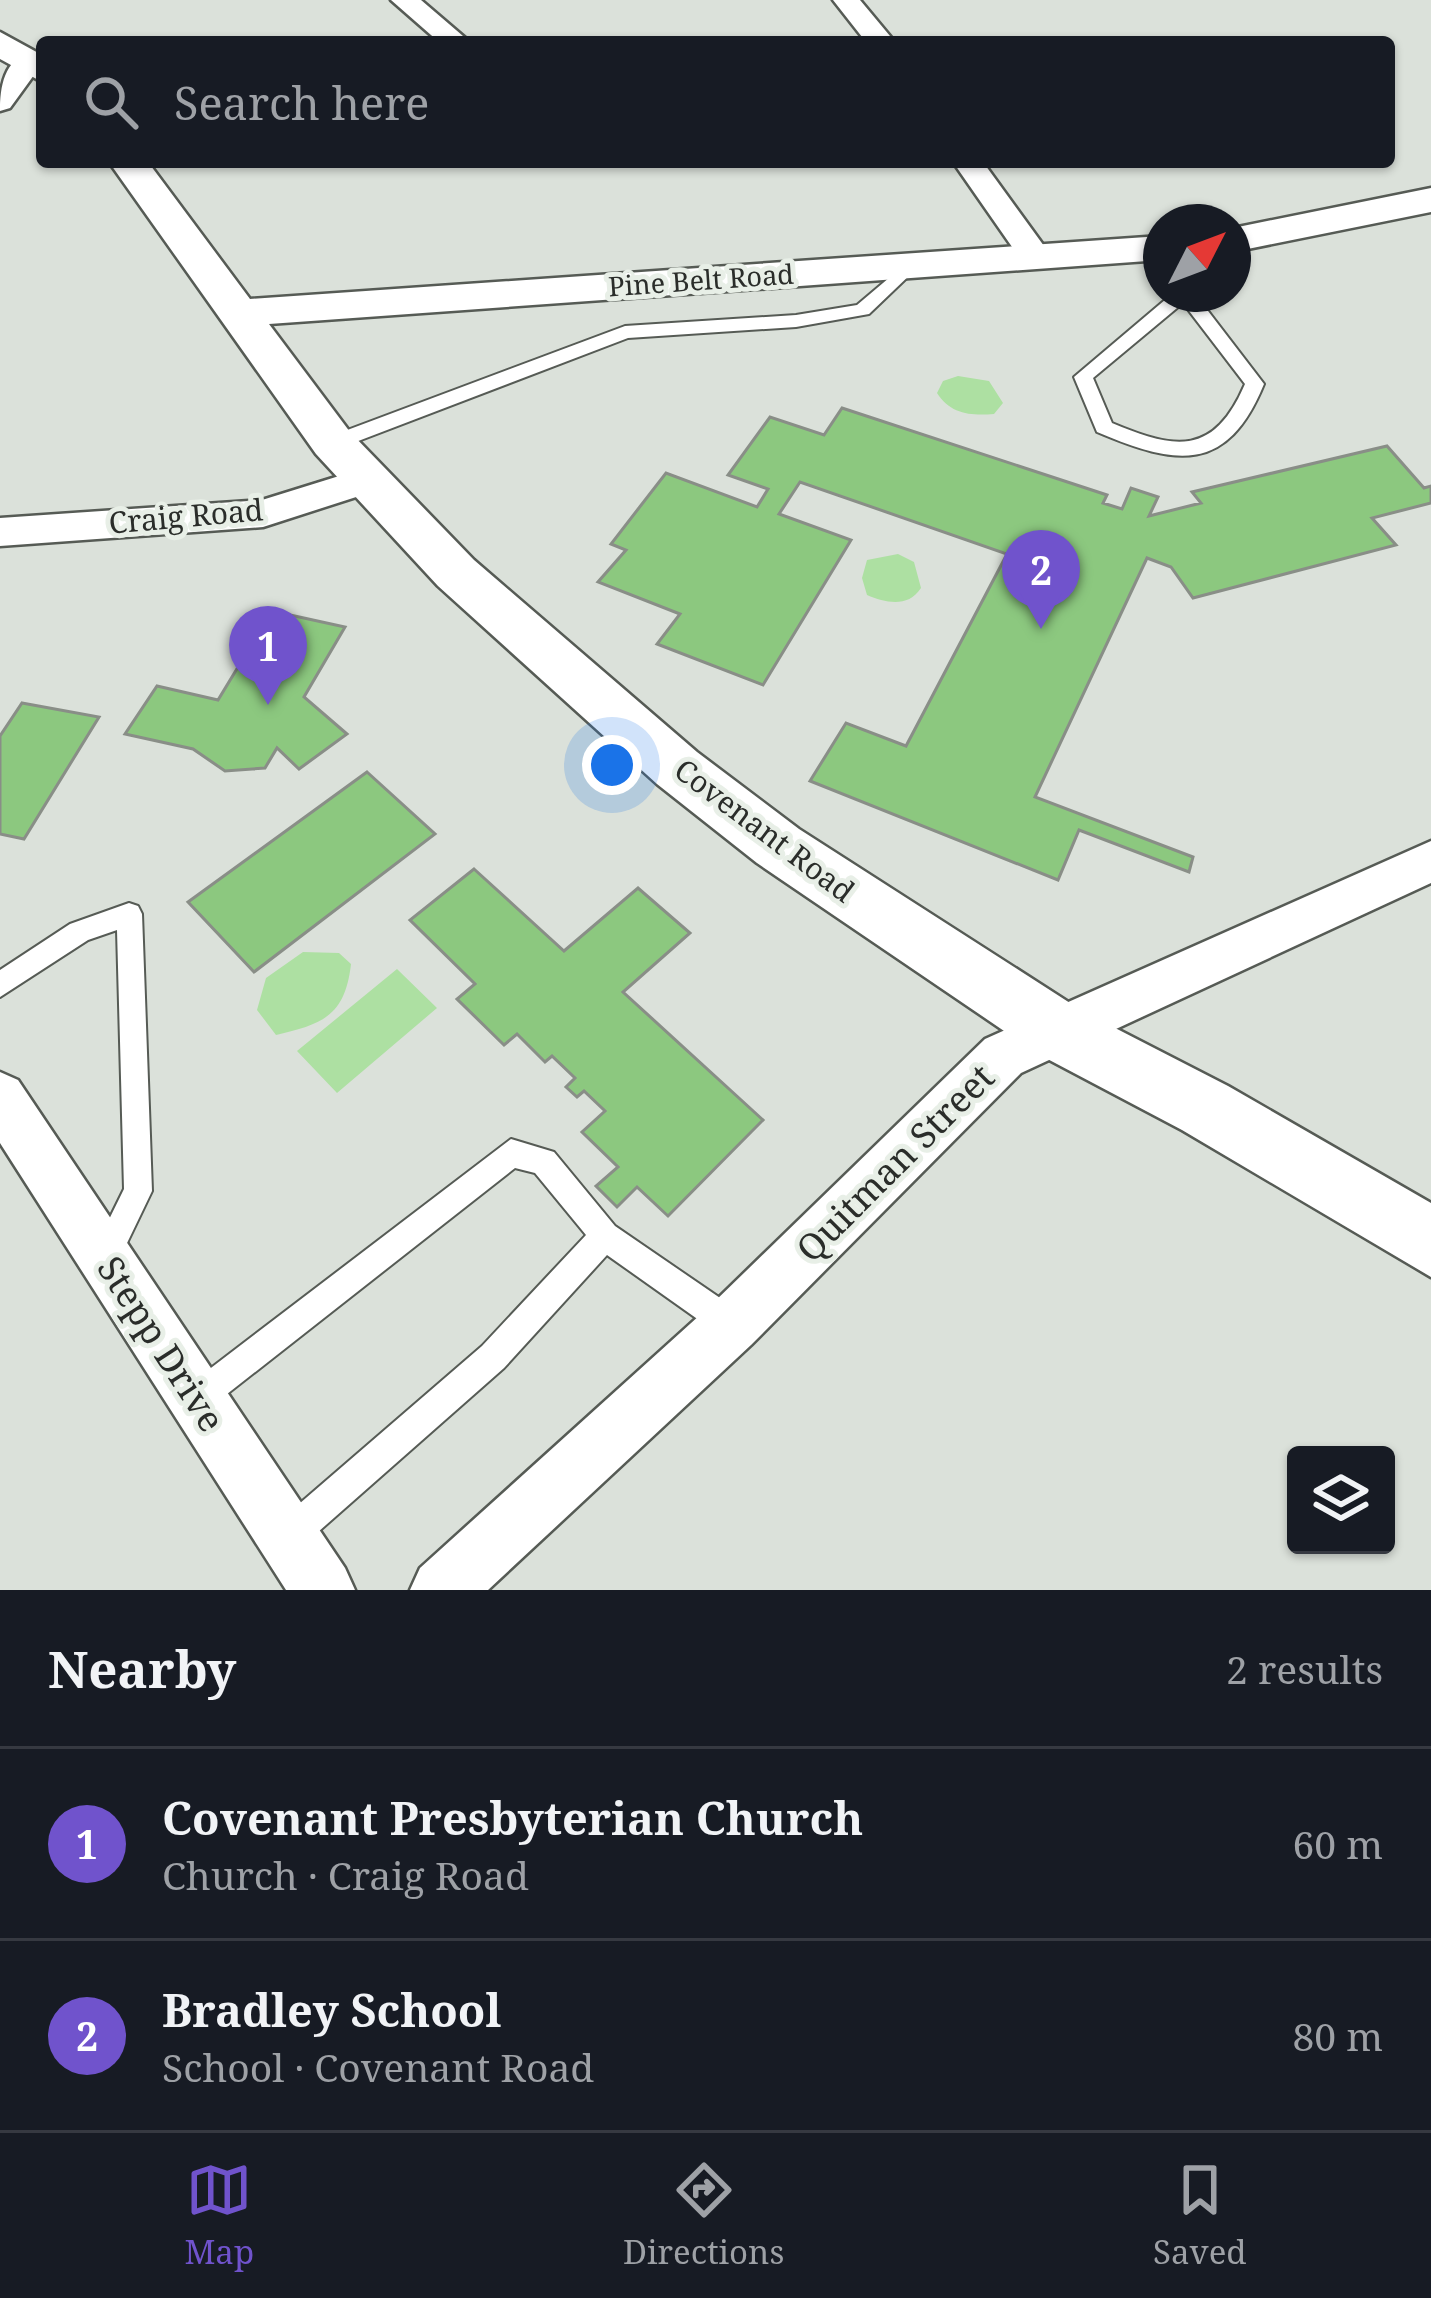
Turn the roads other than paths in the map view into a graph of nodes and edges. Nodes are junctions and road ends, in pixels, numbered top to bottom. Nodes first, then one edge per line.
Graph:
1 (404, 0) edge
2 (846, 0) edge
3 (449, 36) edge
4 (875, 36) edge
5 (24, 58) edge
6 (0, 102) edge
7 (132, 168) edge
8 (972, 168) edge
9 (1431, 200) edge
10 (1251, 236) edge
11 (1143, 253) edge
12 (1036, 257) junction
13 (909, 266) junction
14 (1184, 294) edge
15 (240, 313) junction
16 (351, 462) junction
17 (0, 532) edge
18 (1431, 861) edge
19 (0, 985) edge
20 (1061, 1033) junction
21 (0, 1097) edge
22 (605, 1236) junction
23 (1431, 1242) edge
24 (105, 1258) junction
25 (731, 1324) junction
26 (197, 1398) junction
27 (287, 1536) junction
28 (323, 1590) edge
29 (442, 1590) edge

1 - 3 street
2 - 4 street
5 - 6 street
7 - 15 street, Covenant Road
8 - 12 street
9 - 10 street
11 - 12 street, Pine Belt Road
12 - 13 street, Pine Belt Road
13 - 15 street, Pine Belt Road
13 - 16 lane
14 - 14 lane
15 - 16 street, Covenant Road
16 - 17 street, Craig Road
16 - 20 street, Covenant Road
18 - 20 street, Quitman Street
19 - 24 lane
20 - 23 street, Covenant Road
20 - 25 street, Quitman Street
21 - 24 street, Stepp Drive
22 - 25 lane
22 - 26 lane
22 - 27 lane
24 - 26 street, Stepp Drive
25 - 29 street, Quitman Street
26 - 27 street, Stepp Drive
27 - 28 street, Stepp Drive

